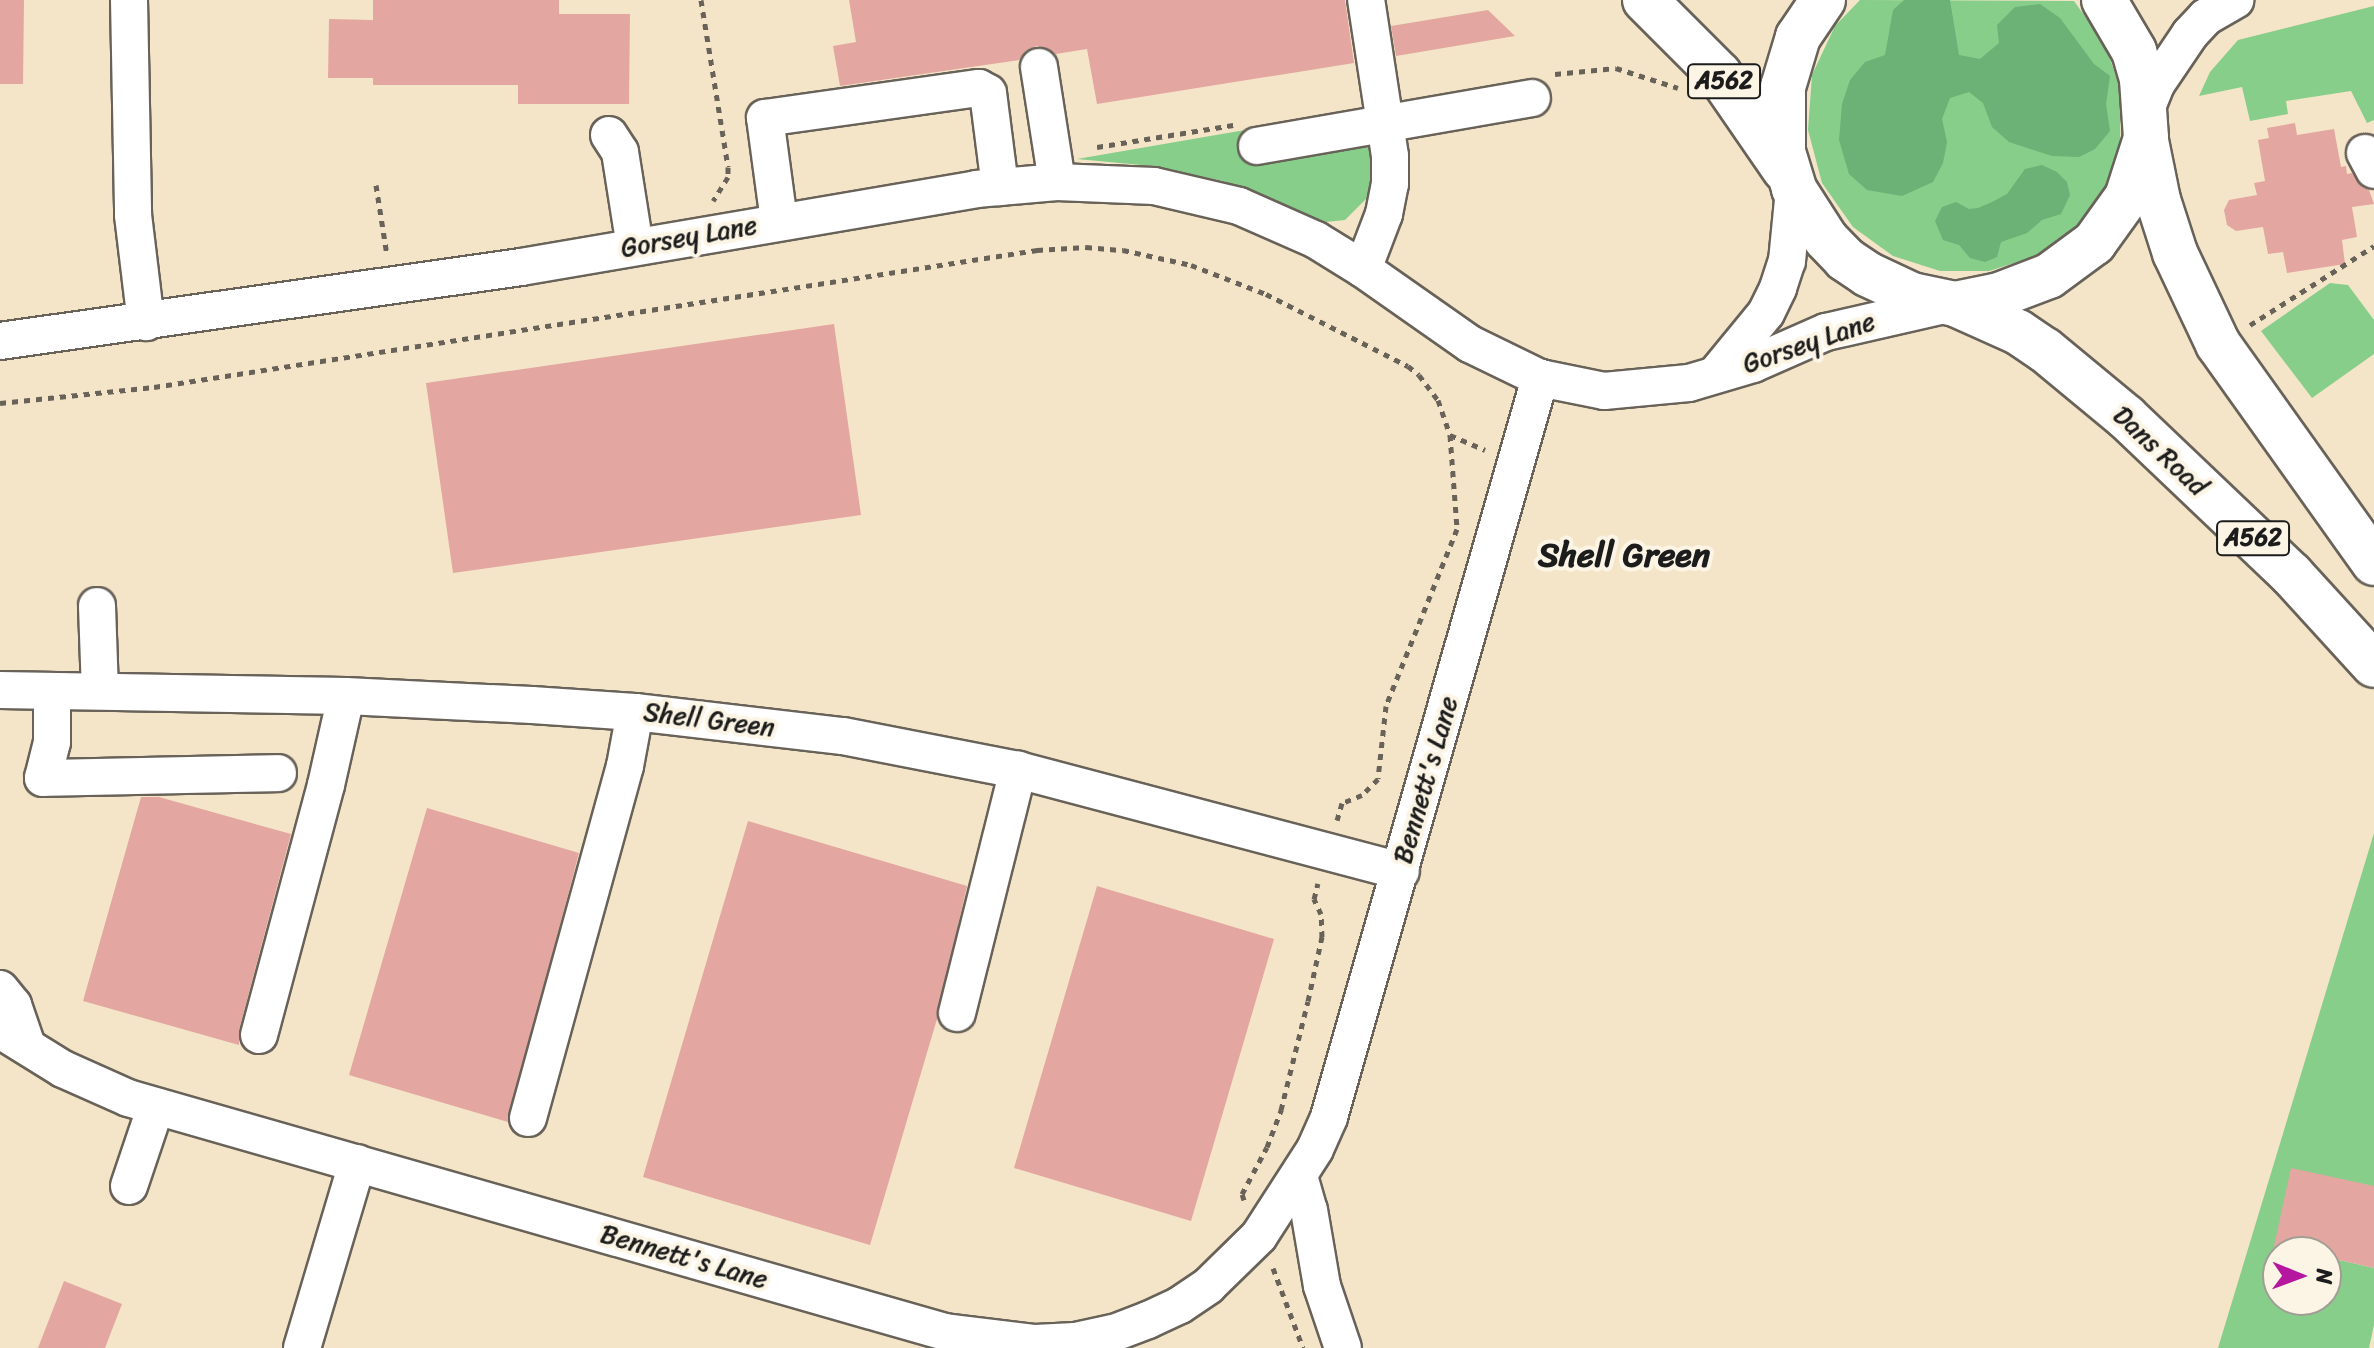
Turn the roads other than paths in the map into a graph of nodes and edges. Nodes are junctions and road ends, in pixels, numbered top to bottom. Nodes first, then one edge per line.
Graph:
1 (129, 0) edge
2 (1366, 0) edge
3 (1645, 0) edge
4 (1823, 0) edge
5 (2104, 0) edge
6 (2235, 0) edge
7 (1039, 67) dead end
8 (1532, 98) road end
9 (1384, 124) junction
10 (2145, 125) junction
11 (609, 135) dead end
12 (1257, 146) road end
13 (1057, 182) junction
14 (1791, 182) junction
15 (1000, 187) junction
16 (779, 221) junction
17 (635, 247) junction
18 (1363, 269) junction
19 (1952, 303) junction
20 (146, 322) junction
21 (0, 341) edge
22 (1716, 374) junction
23 (1540, 378) junction
24 (2374, 563) edge
25 (97, 606) dead end
26 (2374, 665) edge
27 (0, 690) edge
28 (52, 691) junction
29 (100, 691) junction
30 (346, 696) junction
31 (635, 712) junction
32 (1018, 770) junction
33 (278, 773) dead end
34 (1401, 871) junction
35 (0, 989) edge
36 (957, 1013) dead end
37 (259, 1035) dead end
38 (14, 1038) edge
39 (156, 1106) junction
40 (528, 1118) dead end
41 (357, 1163) junction
42 (1299, 1176) junction
43 (129, 1186) dead end
44 (302, 1348) edge
45 (1343, 1348) edge

1 - 20 street
2 - 9 street
3 - 14 main road, A562
4 - 14 main road, A562
5 - 10 main road
6 - 10 street
7 - 13 street
8 - 9 street
9 - 12 street
9 - 18 street
10 - 19 main road
10 - 24 main road
11 - 17 street
13 - 15 street, Gorsey Lane
13 - 18 street, Gorsey Lane
14 - 19 main road, A562
14 - 22 street, Gorsey Lane
15 - 16 street, Gorsey Lane
15 - 16 street
16 - 17 street, Gorsey Lane
17 - 20 street, Gorsey Lane
18 - 23 street, Gorsey Lane
19 - 22 street, Gorsey Lane
19 - 26 main road, Dans Road / A562
20 - 21 street, Gorsey Lane
22 - 23 street, Gorsey Lane
23 - 34 street, Bennett's Lane
25 - 29 street
27 - 28 street, Shell Green
28 - 29 street, Shell Green
28 - 33 street
29 - 30 street, Shell Green
30 - 31 street, Shell Green
30 - 37 street
31 - 32 street, Shell Green
31 - 40 street
32 - 34 street, Shell Green
32 - 36 street
34 - 42 street, Bennett's Lane
35 - 38 street, Bennett's Lane
38 - 39 street, Bennett's Lane
39 - 41 street, Bennett's Lane
39 - 43 street
41 - 42 street, Bennett's Lane
41 - 44 street
42 - 45 street

